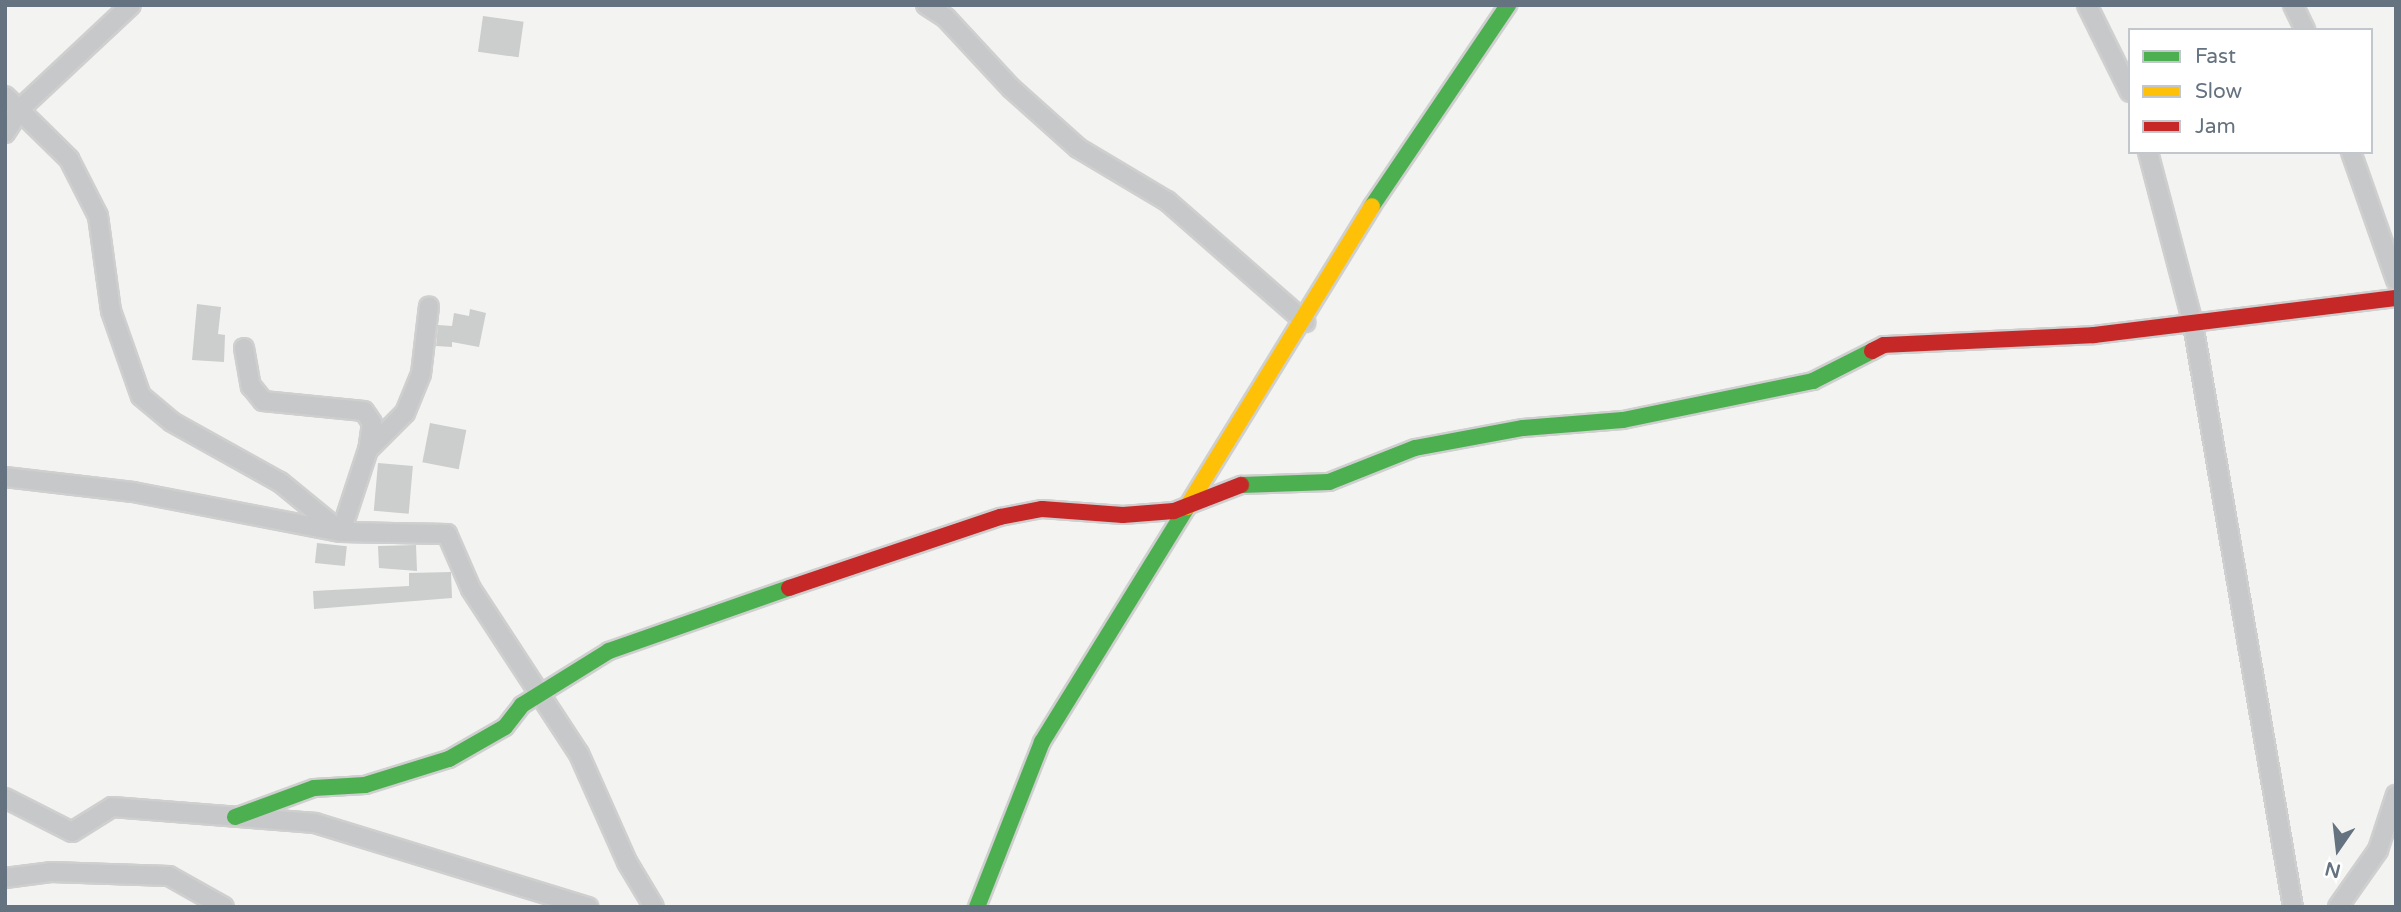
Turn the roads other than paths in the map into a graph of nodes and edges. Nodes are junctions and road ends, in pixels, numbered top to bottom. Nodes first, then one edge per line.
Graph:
1 (131, 5) edge
2 (926, 5) edge
3 (1508, 5) edge
4 (2087, 5) edge
5 (2293, 5) edge
6 (2304, 28) edge
7 (2128, 88) edge
8 (5, 96) edge
9 (22, 107) junction
10 (5, 133) edge
11 (2149, 154) edge
12 (2352, 154) edge
13 (2396, 280) edge
14 (2396, 298) edge
15 (429, 306) dead end
16 (1305, 322) junction
17 (2193, 324) junction
18 (244, 348) dead end
19 (368, 450) junction
20 (5, 477) edge
21 (1195, 497) junction
22 (341, 532) junction
23 (543, 692) junction
24 (2396, 795) edge
25 (5, 798) edge
26 (235, 817) junction
27 (5, 878) edge
28 (223, 907) edge
29 (589, 907) edge
30 (654, 907) edge
31 (978, 907) edge
32 (2293, 907) edge
33 (2338, 907) edge

1 - 9 street
2 - 16 street
3 - 16 street
4 - 7 street
5 - 6 street
8 - 9 street
9 - 10 street
9 - 22 street
11 - 17 street
12 - 13 street
14 - 17 street
15 - 19 street
16 - 21 street
17 - 21 street
17 - 32 street
18 - 19 street
19 - 22 street
20 - 22 street
21 - 23 street
21 - 31 street
22 - 23 street
23 - 26 street
23 - 30 street
24 - 33 street
25 - 26 street
26 - 29 street
27 - 28 street

